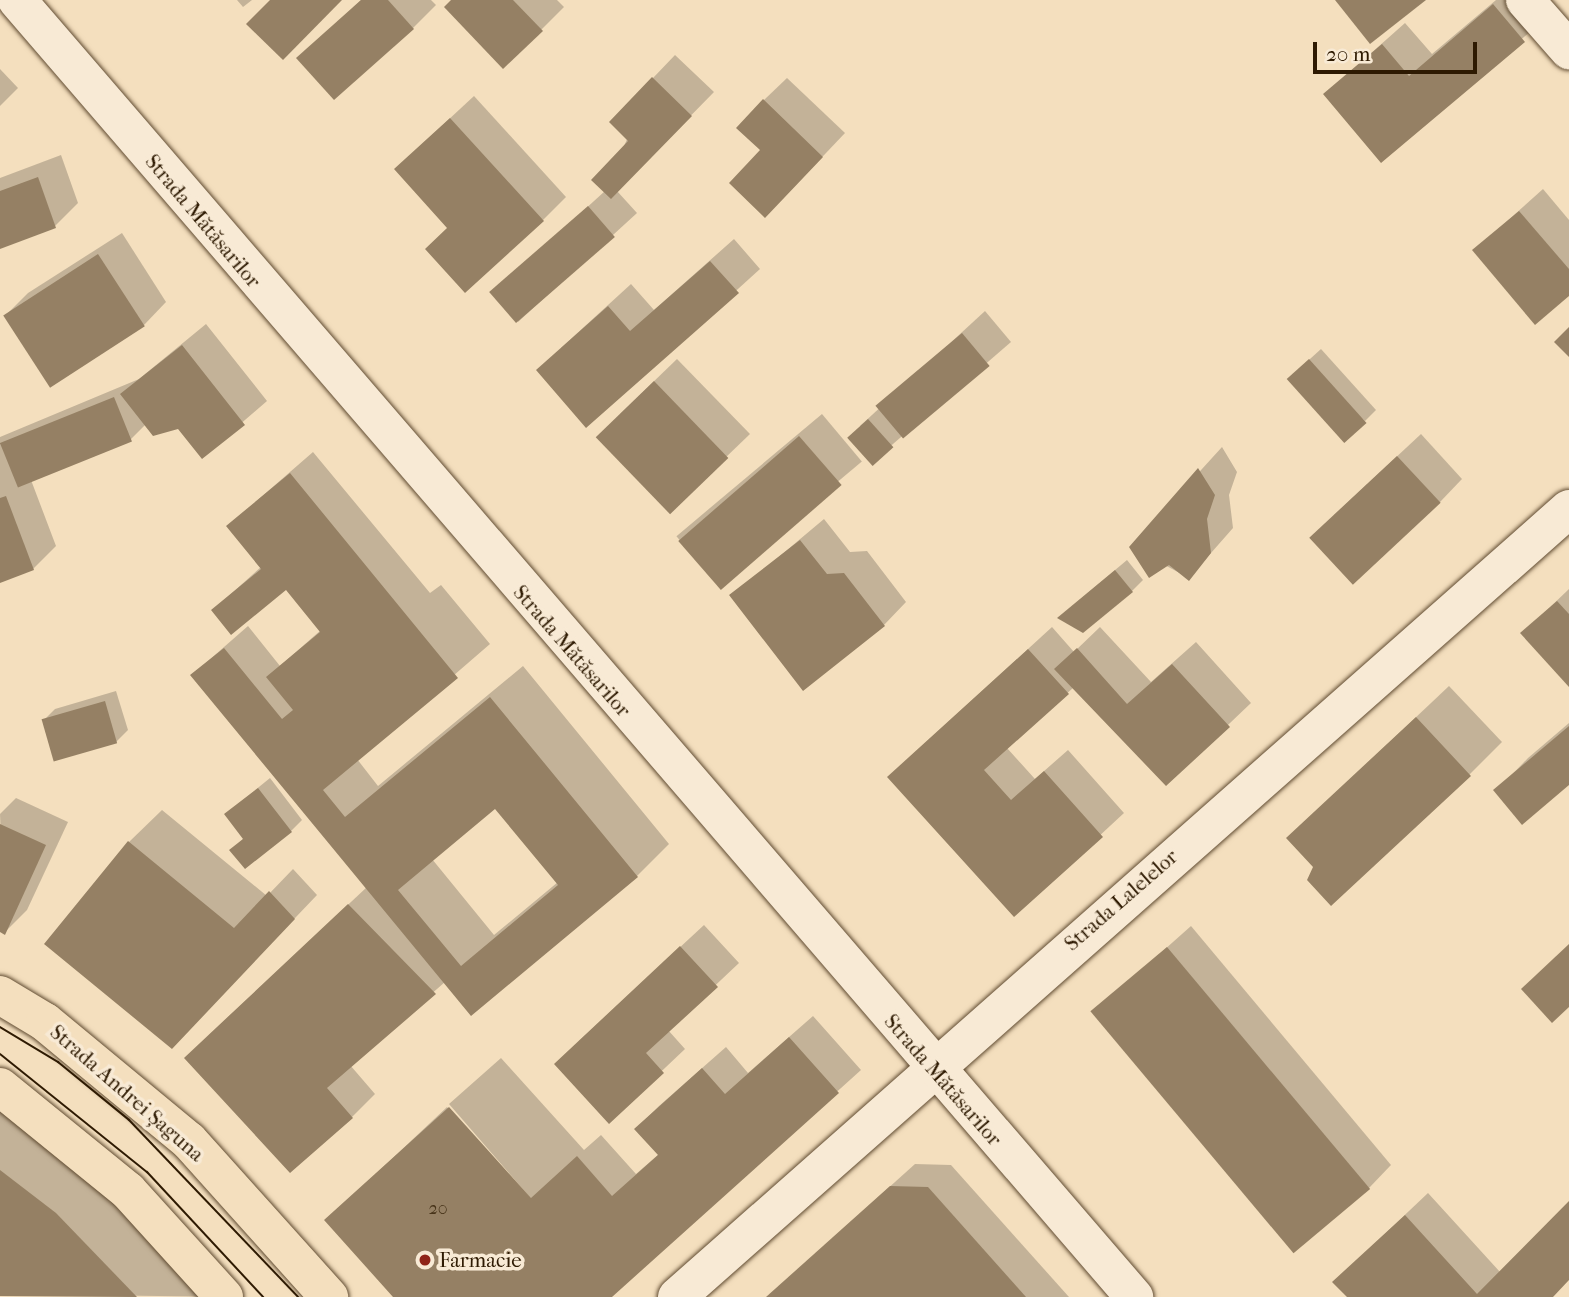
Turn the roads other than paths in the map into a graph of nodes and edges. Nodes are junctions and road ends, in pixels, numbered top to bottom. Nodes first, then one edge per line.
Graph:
1 (17, 0) edge
2 (1525, 0) edge
3 (1569, 50) edge
4 (1569, 509) edge
5 (0, 995) edge
6 (930, 1067) junction
7 (0, 1087) edge
8 (225, 1297) edge
9 (329, 1297) edge
10 (677, 1297) edge
11 (1134, 1297) edge

1 - 6 street, Strada Mătăsarilor
2 - 3 street
4 - 6 street, Strada Lalelelor
5 - 9 main road, Strada Andrei Șaguna
6 - 10 street, Strada Lalelelor
6 - 11 street, Strada Mătăsarilor
7 - 8 main road

